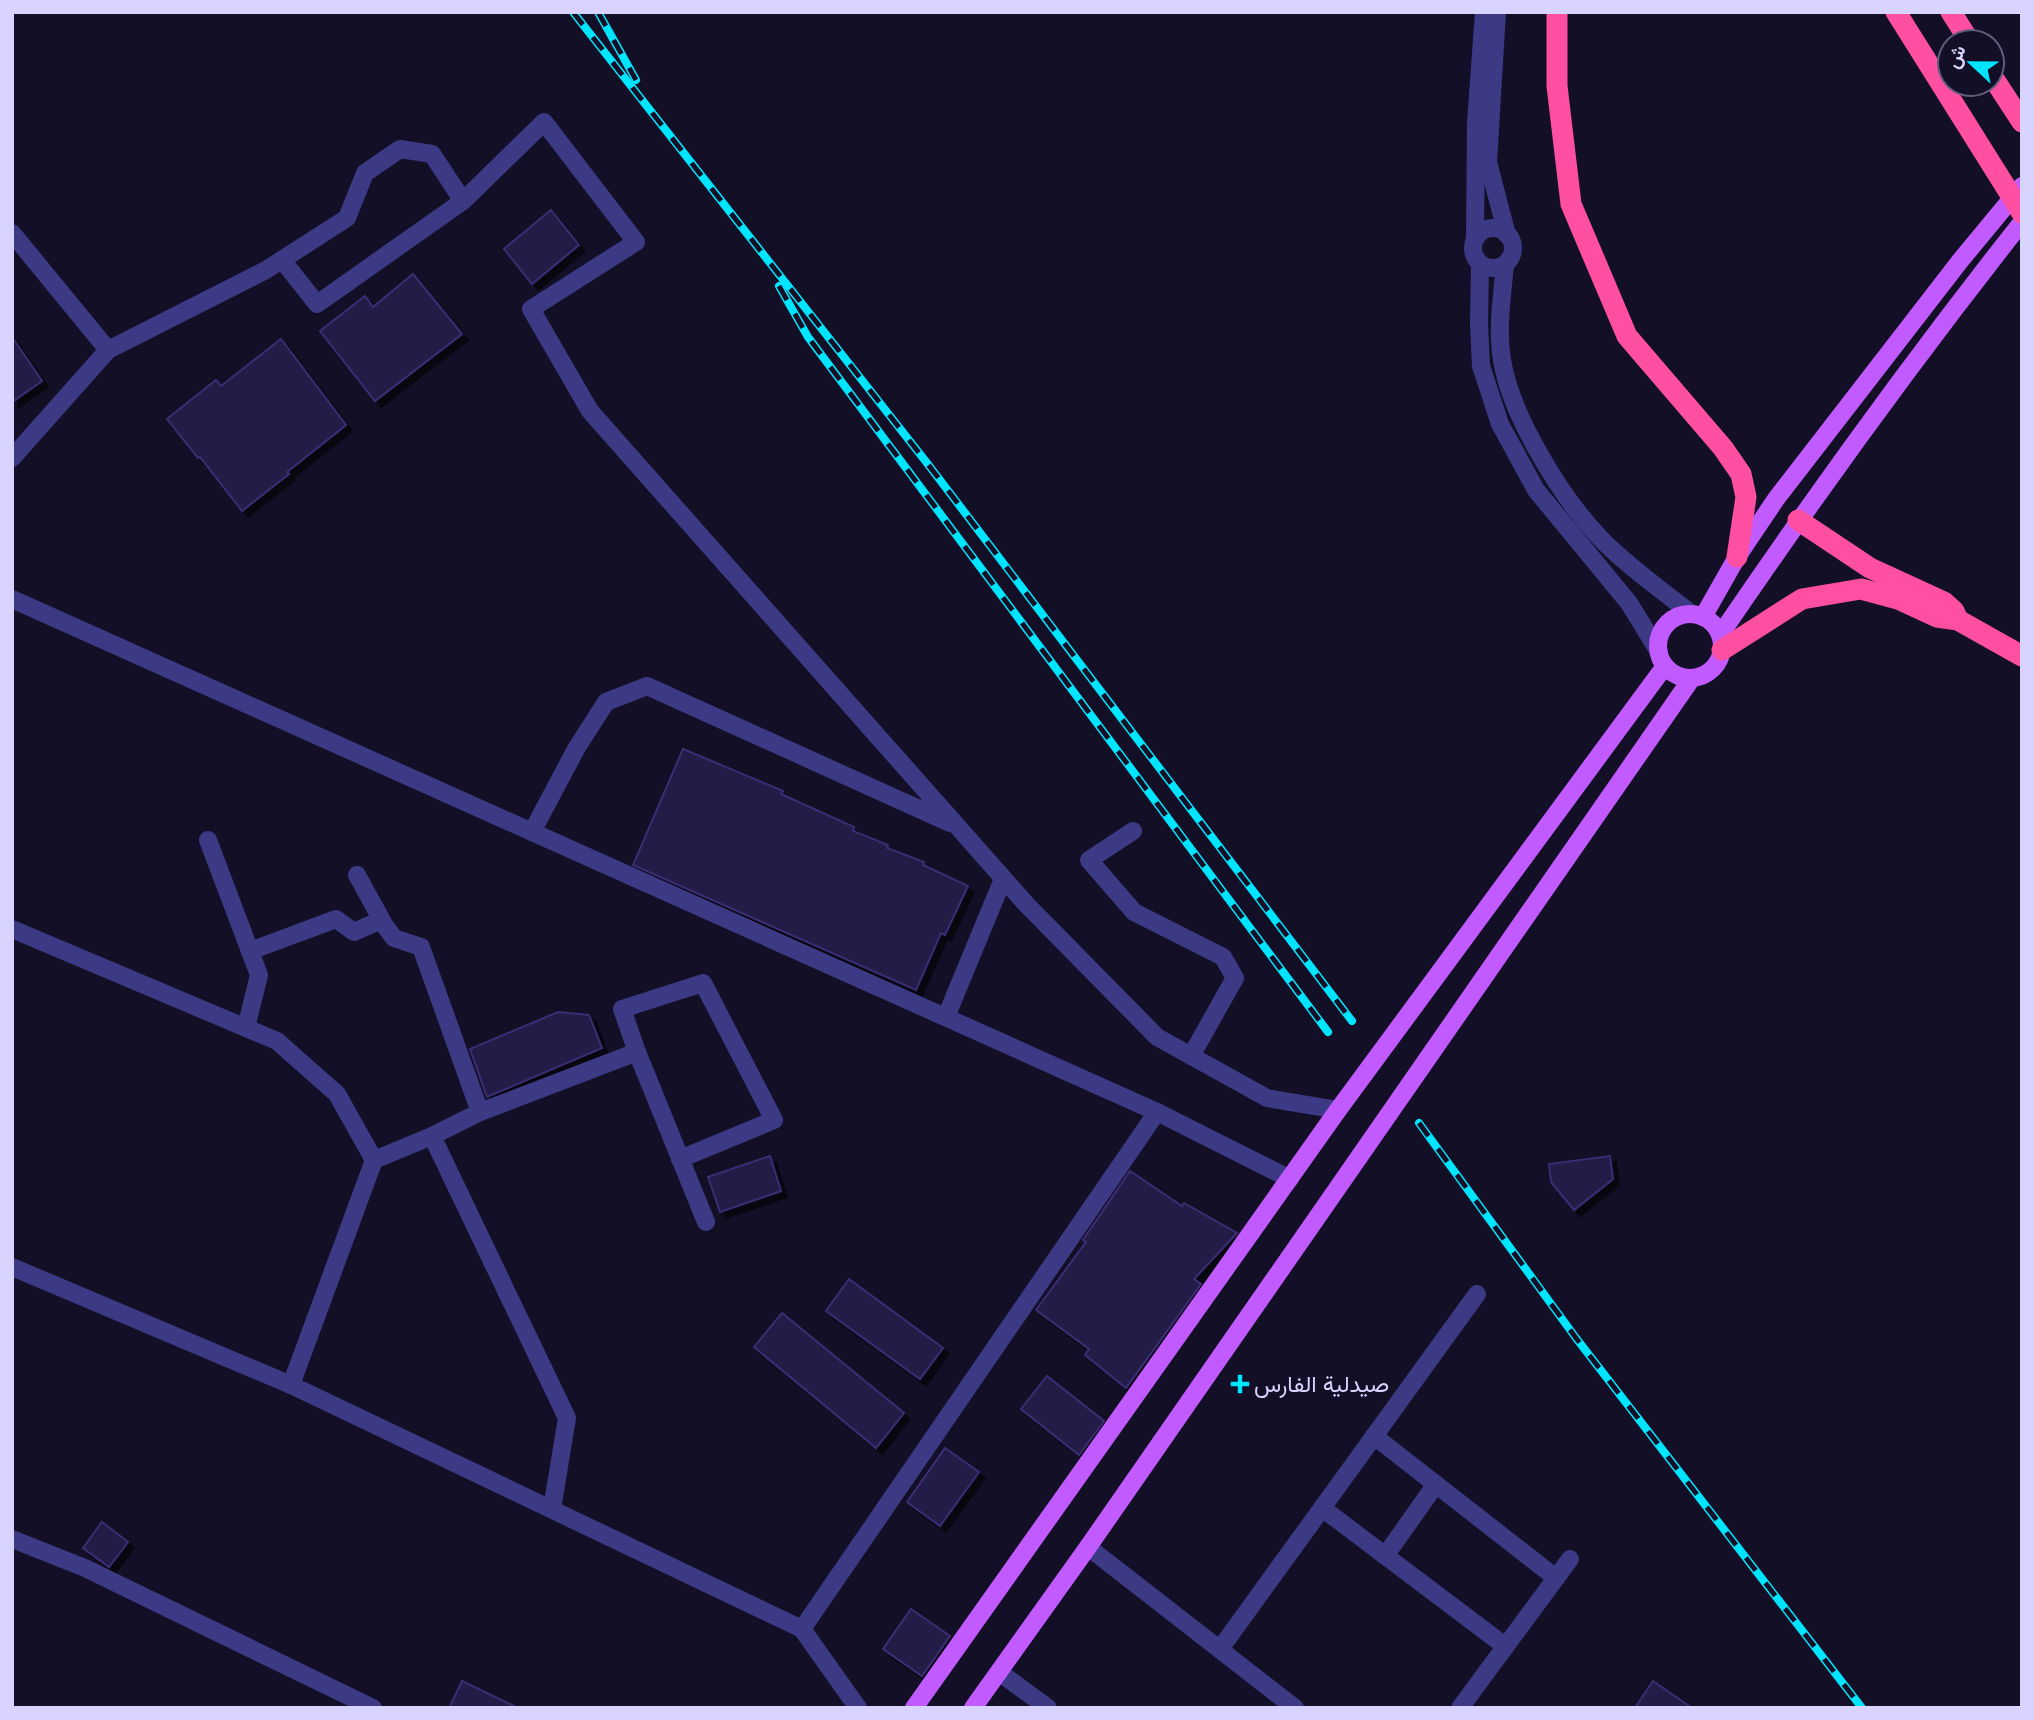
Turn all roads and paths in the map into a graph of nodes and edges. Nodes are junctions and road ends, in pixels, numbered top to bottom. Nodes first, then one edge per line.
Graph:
1 (1484, 12) edge
2 (1497, 12) edge
3 (1557, 12) edge
4 (1896, 12) edge
5 (1951, 12) edge
6 (1961, 28) edge
7 (2006, 97) edge
8 (2022, 122) edge
9 (2022, 186) edge
10 (463, 201) junction
11 (2022, 213) edge
12 (2022, 222) edge
13 (12, 233) edge
14 (1507, 235) junction
15 (1475, 238) junction
16 (282, 260) junction
17 (1480, 264) junction
18 (1504, 265) junction
19 (107, 350) junction
20 (12, 458) edge
21 (1798, 520) junction
22 (1737, 557) junction
23 (12, 599) edge
24 (1697, 615) junction
25 (1958, 620) junction
26 (1721, 643) junction
27 (2022, 656) edge
28 (1662, 659) junction
29 (1692, 678) junction
30 (956, 825) junction
31 (1133, 831) dead end
32 (532, 832) junction
33 (208, 840) dead end
34 (358, 874) dead end
35 (1003, 879) junction
36 (381, 920) junction
37 (12, 929) edge
38 (250, 951) junction
39 (946, 1017) junction
40 (246, 1028) junction
41 (637, 1052) junction
42 (1191, 1055) junction
43 (1339, 1110) junction
44 (480, 1112) junction
45 (1157, 1112) junction
46 (432, 1136) junction
47 (680, 1159) junction
48 (374, 1160) junction
49 (1290, 1179) junction
50 (706, 1222) dead end
51 (12, 1267) edge
52 (1477, 1294) dead end
53 (291, 1385) junction
54 (1374, 1436) junction
55 (1436, 1484) junction
56 (1322, 1508) junction
57 (552, 1509) junction
58 (12, 1539) edge
59 (1088, 1547) junction
60 (1385, 1556) junction
61 (1570, 1559) dead end
62 (1556, 1578) junction
63 (802, 1629) junction
64 (1505, 1646) junction
65 (1220, 1649) junction
66 (999, 1672) junction
67 (337, 1700) edge
68 (373, 1708) edge
69 (858, 1708) edge
70 (914, 1708) edge
71 (974, 1708) edge
72 (1048, 1708) edge
73 (1296, 1708) edge
74 (1460, 1708) edge

1 - 15 street
2 - 14 street
3 - 22 highway
4 - 11 highway
5 - 6 highway
7 - 8 highway
9 - 22 main road
10 - 16 street
10 - 16 street
10 - 30 street
12 - 21 main road
13 - 19 street
14 - 15 street
14 - 18 street
15 - 17 street
16 - 19 street
17 - 18 street
17 - 28 street
18 - 24 street
19 - 20 street
21 - 25 highway
21 - 26 main road
22 - 24 main road
23 - 32 street
24 - 26 main road
24 - 28 main road
25 - 26 highway
25 - 27 highway
26 - 29 main road
28 - 29 main road
28 - 43 main road
29 - 59 main road
30 - 32 street
30 - 35 street
31 - 42 street
32 - 39 street
33 - 38 street
34 - 36 street
35 - 39 street
35 - 42 street
36 - 38 street
36 - 44 street
37 - 40 street
38 - 40 street
39 - 45 street
40 - 48 street
41 - 44 street
41 - 47 street
41 - 47 street
42 - 43 street
43 - 49 main road
44 - 46 street
45 - 49 street
45 - 63 street
46 - 48 street
46 - 57 street
47 - 50 street
48 - 53 street
49 - 70 main road
51 - 53 street
52 - 54 street
53 - 57 street
54 - 55 street
54 - 56 street
55 - 60 street
55 - 62 street
56 - 60 street
56 - 65 street
57 - 63 street
58 - 67 street
59 - 65 street
59 - 66 main road
60 - 64 street
61 - 62 street
62 - 64 street
63 - 69 street
64 - 74 street
65 - 73 street
66 - 71 main road
66 - 72 street
67 - 68 street

